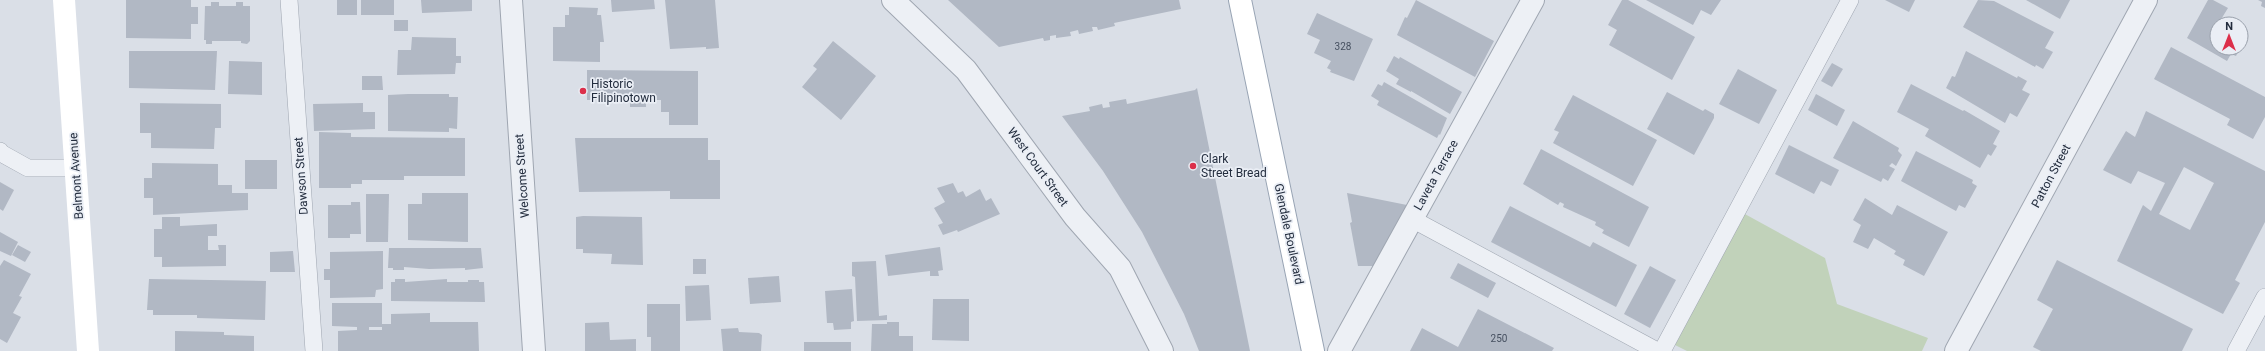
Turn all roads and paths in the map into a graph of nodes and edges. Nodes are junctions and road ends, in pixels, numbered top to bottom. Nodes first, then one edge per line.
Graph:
1 (64, 0) edge
2 (289, 0) edge
3 (511, 0) edge
4 (892, 0) edge
5 (1240, 0) edge
6 (1534, 0) edge
7 (1850, 0) edge
8 (2146, 0) edge
9 (0, 151) edge
10 (75, 168) junction
11 (1412, 219) junction
12 (2265, 297) edge
13 (88, 351) edge
14 (314, 351) edge
15 (534, 351) edge
16 (1162, 351) edge
17 (1313, 351) edge
18 (1339, 351) edge
19 (1657, 351) edge
20 (1662, 351) edge
21 (1956, 351) edge
22 (2236, 351) edge

1 - 10 main road, Belmont Avenue
2 - 14 lane, Dawson Street
3 - 15 street, Welcome Street
4 - 16 street, West Court Street
5 - 17 main road, Glendale Boulevard
6 - 11 street, Laveta Terrace
7 - 20 lane
8 - 21 street, Patton Street
9 - 10 lane
10 - 13 main road, Belmont Avenue
11 - 18 street, Laveta Terrace
11 - 19 lane
12 - 22 lane

